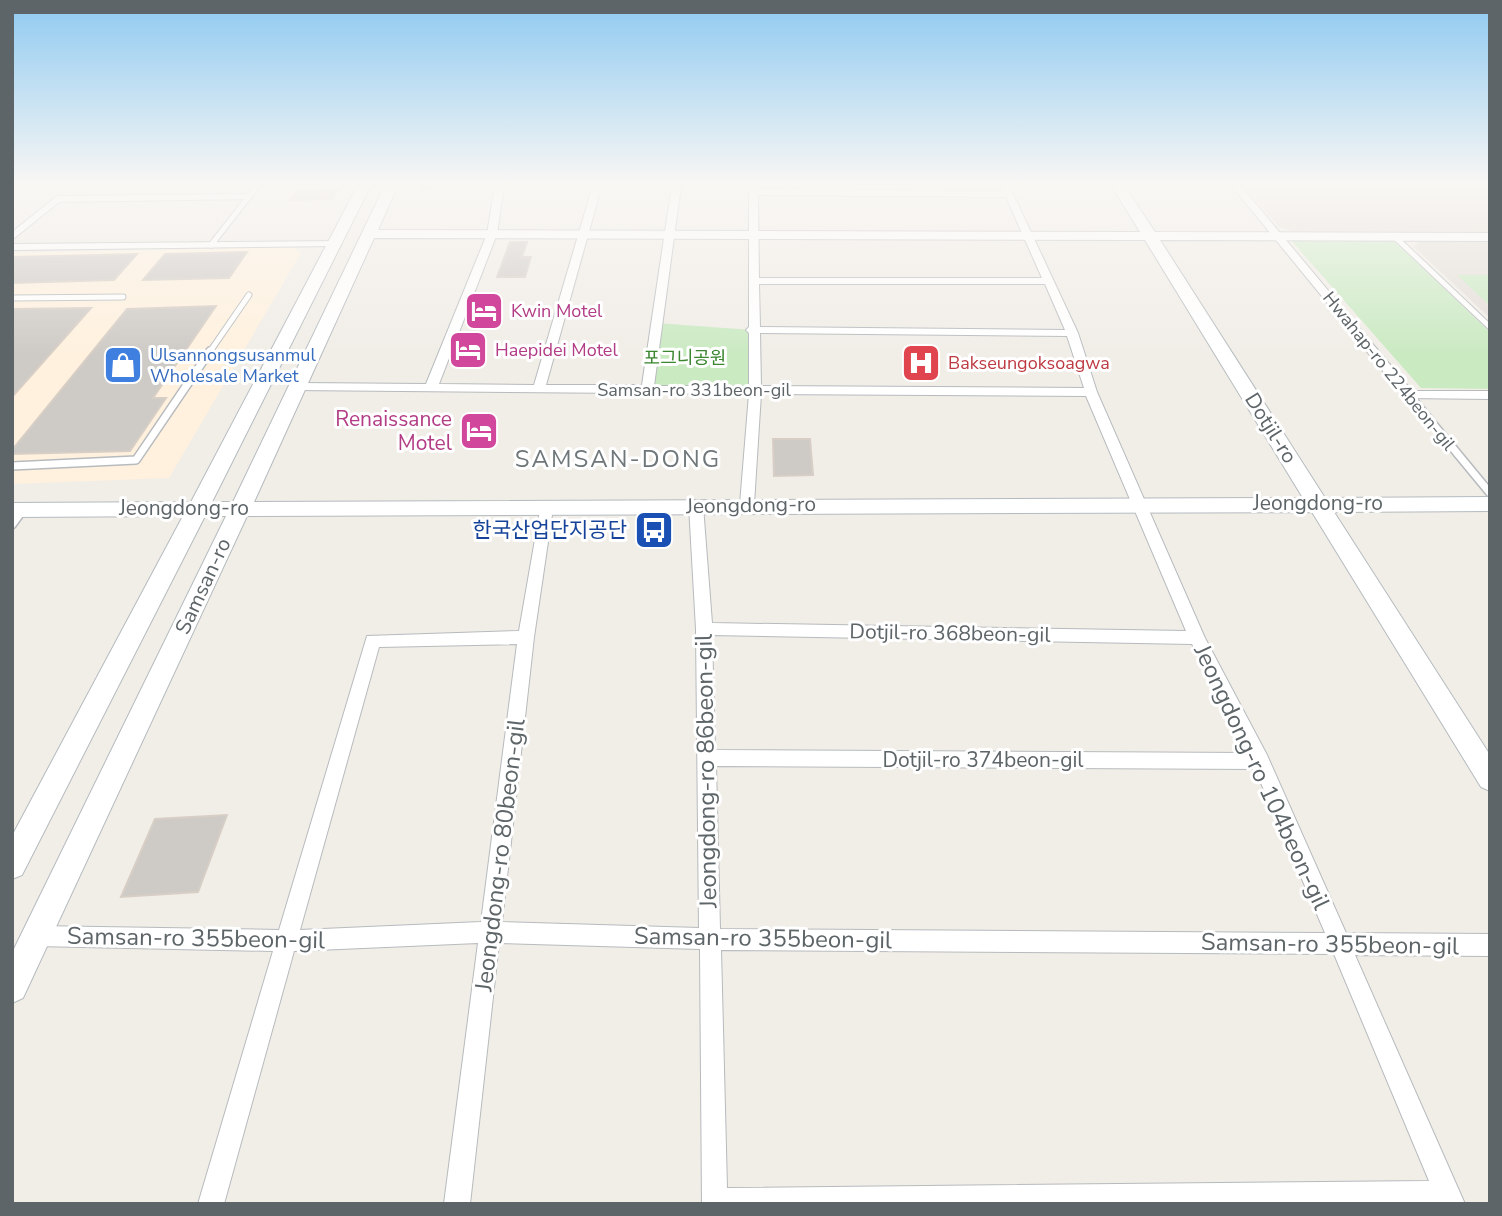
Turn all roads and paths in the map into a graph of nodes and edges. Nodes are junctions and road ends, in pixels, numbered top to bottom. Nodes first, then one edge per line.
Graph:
1 (214, 242) edge
2 (366, 242) edge
3 (489, 242) edge
4 (581, 242) edge
5 (667, 242) edge
6 (751, 242) edge
7 (1030, 242) edge
8 (1154, 242) edge
9 (1284, 242) edge
10 (1400, 242) edge
11 (336, 243) joint
12 (211, 245) junction
13 (12, 247) edge
14 (753, 281) junction
15 (1048, 281) junction
16 (249, 295) dead end
17 (123, 297) dead end
18 (12, 298) edge
19 (1490, 327) edge
20 (752, 330) junction
21 (1072, 333) junction
22 (298, 387) junction
23 (431, 388) junction
24 (539, 389) junction
25 (647, 390) junction
26 (755, 390) junction
27 (1091, 392) junction
28 (1409, 395) junction
29 (1490, 395) edge
30 (12, 466) edge
31 (1490, 493) edge
32 (1319, 503) junction
33 (1139, 504) junction
34 (1490, 504) edge
35 (747, 505) junction
36 (696, 506) junction
37 (199, 507) junction
38 (241, 508) junction
39 (546, 508) junction
40 (16, 515) edge
41 (704, 629) junction
42 (526, 637) junction
43 (1197, 638) junction
44 (705, 758) junction
45 (1261, 761) junction
46 (1490, 779) edge
47 (14, 860) edge
48 (491, 932) junction
49 (36, 936) junction
50 (709, 939) junction
51 (287, 941) junction
52 (1339, 943) junction
53 (1490, 945) edge
54 (12, 987) edge
55 (1450, 1198) edge
56 (715, 1202) edge
57 (211, 1204) edge
58 (457, 1204) edge

1 - 12 lane
2 - 22 main road, Samsan-ro
3 - 23 street
4 - 24 street
5 - 25 street
6 - 14 street
7 - 15 street, Jeongdong-ro 104beon-gil
8 - 32 main road, Dotjil-ro
9 - 28 street, Hwahap-ro 224beon-gil
10 - 19 lane
11 - 12 street
11 - 37 main road, Samsan-ro
12 - 13 street
14 - 15 street
14 - 20 street
15 - 21 street, Jeongdong-ro 104beon-gil
16 - 30 lane
17 - 18 lane
20 - 21 street
20 - 26 street
21 - 27 street, Jeongdong-ro 104beon-gil
22 - 23 street, Samsan-ro 331beon-gil
22 - 38 main road, Samsan-ro
23 - 24 street, Samsan-ro 331beon-gil
24 - 25 street, Samsan-ro 331beon-gil
25 - 26 street, Samsan-ro 331beon-gil
26 - 27 street, Samsan-ro 331beon-gil
26 - 35 street
27 - 33 street, Jeongdong-ro 104beon-gil
28 - 29 street
28 - 31 lane, Hwahap-ro 224beon-gil
32 - 33 main road, Jeongdong-ro
32 - 34 main road, Jeongdong-ro
32 - 46 main road, Dotjil-ro
33 - 35 main road, Jeongdong-ro
33 - 43 street, Jeongdong-ro 104beon-gil
35 - 36 main road, Jeongdong-ro
36 - 39 main road, Jeongdong-ro
36 - 41 street, Jeongdong-ro 86beon-gil
37 - 38 main road, Jeongdong-ro
37 - 40 main road, Jeongdong-ro
37 - 47 main road, Samsan-ro
38 - 39 main road, Jeongdong-ro
38 - 49 main road, Samsan-ro
39 - 42 street, Jeongdong-ro 80beon-gil
41 - 43 street, Dotjil-ro 368beon-gil
41 - 44 street, Jeongdong-ro 86beon-gil
42 - 48 street, Jeongdong-ro 80beon-gil
42 - 51 street
43 - 45 street, Jeongdong-ro 104beon-gil
44 - 45 street, Dotjil-ro 374beon-gil
44 - 50 street, Jeongdong-ro 86beon-gil
45 - 52 street, Jeongdong-ro 104beon-gil
48 - 50 street, Samsan-ro 355beon-gil
48 - 51 street, Samsan-ro 355beon-gil
48 - 58 street, Jeongdong-ro 80beon-gil
49 - 51 street, Samsan-ro 355beon-gil
49 - 54 main road, Samsan-ro
50 - 52 street, Samsan-ro 355beon-gil
50 - 56 street, Jeongdong-ro 86beon-gil
51 - 57 street
52 - 53 street, Samsan-ro 355beon-gil
52 - 55 street, Jeongdong-ro 104beon-gil
55 - 56 street

